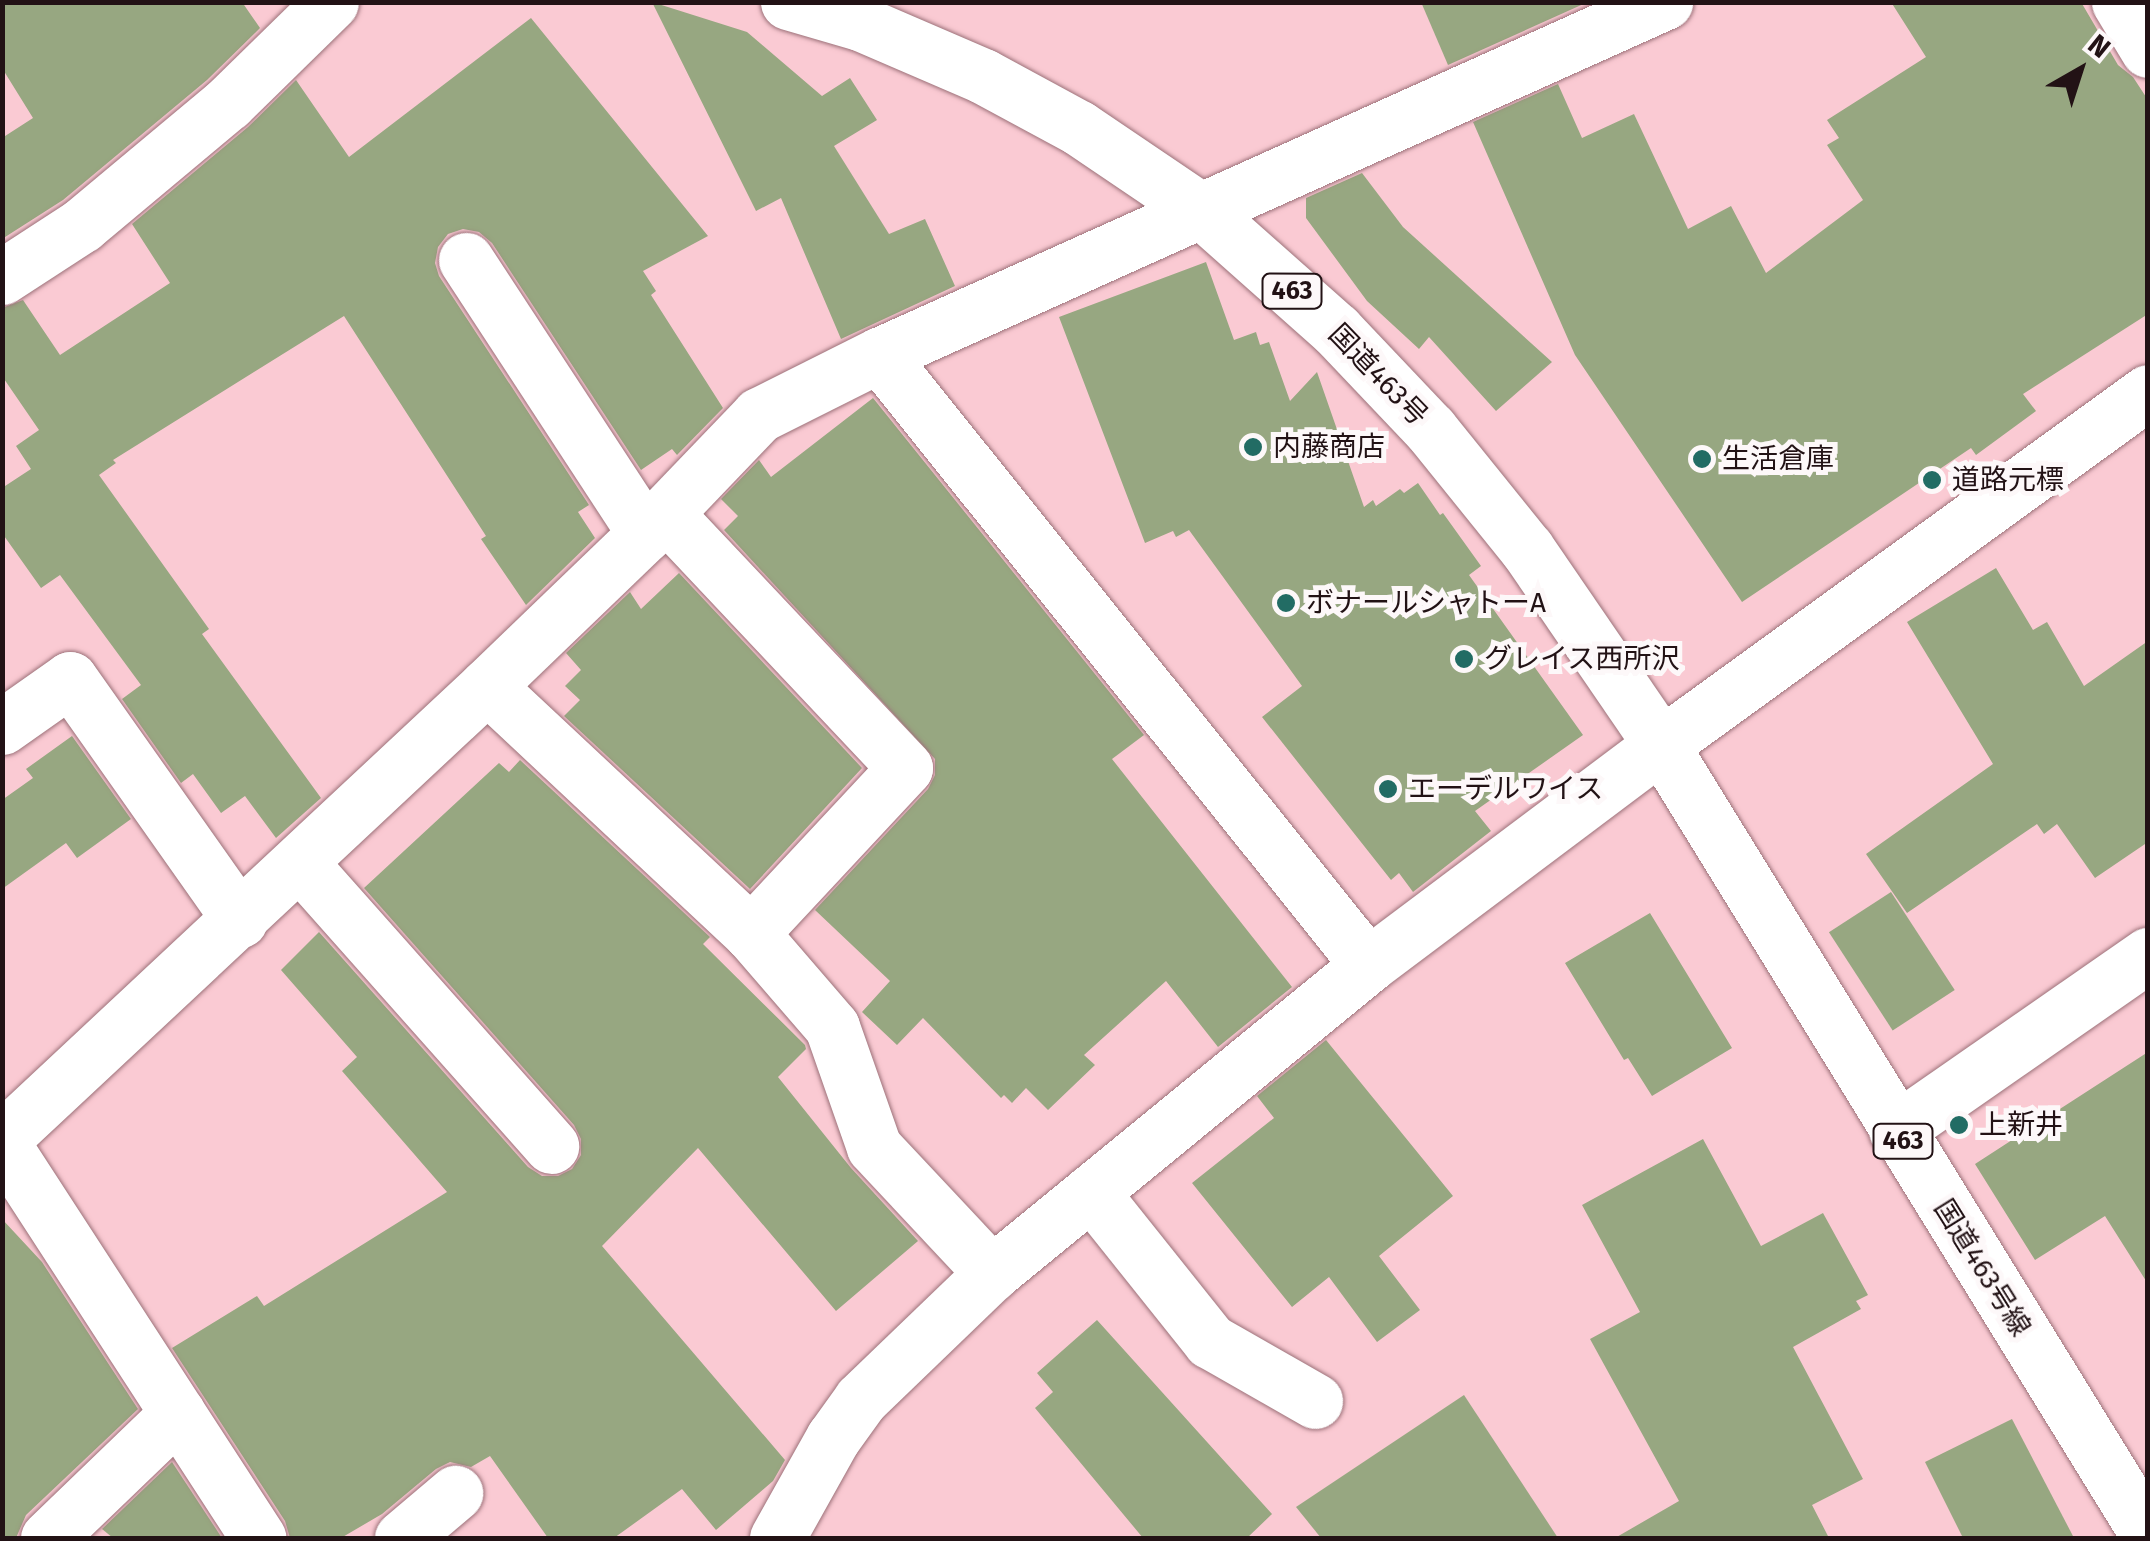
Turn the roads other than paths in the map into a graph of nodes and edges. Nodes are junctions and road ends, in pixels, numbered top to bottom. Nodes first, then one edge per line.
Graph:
1 (331, 2) edge
2 (788, 2) edge
3 (1665, 2) edge
4 (2119, 2) edge
5 (2148, 50) edge
6 (1203, 212) junction
7 (466, 260) dead end
8 (2, 276) edge
9 (879, 356) junction
10 (2148, 392) edge
11 (655, 524) junction
12 (487, 686) junction
13 (2, 727) edge
14 (1661, 745) junction
15 (301, 864) junction
16 (240, 920) junction
17 (751, 933) junction
18 (2148, 955) edge
19 (1368, 966) junction
20 (1896, 1130) junction
21 (2, 1141) edge
22 (551, 1146) dead end
23 (1091, 1192) junction
24 (992, 1273) junction
25 (1315, 1401) dead end
26 (178, 1413) junction
27 (454, 1493) dead end
28 (2148, 1535) edge
29 (48, 1538) edge
30 (259, 1538) edge
31 (402, 1538) edge
32 (777, 1538) edge

1 - 8 main road
2 - 6 main road, 国道463号 / 463
3 - 6 main road
4 - 5 main road
6 - 9 main road
6 - 14 main road, 国道463号 / 463
7 - 11 main road
9 - 11 main road
9 - 19 main road
10 - 14 main road
11 - 12 main road
11 - 17 main road
12 - 15 main road
12 - 17 main road
13 - 16 main road
14 - 19 main road
14 - 20 main road, 国道463号線 / 463
15 - 16 main road
15 - 22 main road
16 - 21 main road
17 - 24 main road
18 - 20 main road
19 - 23 main road
20 - 28 main road, 国道463号線 / 463
21 - 26 main road
23 - 24 main road
23 - 25 main road
24 - 32 main road
26 - 29 main road
26 - 30 main road
27 - 31 main road

